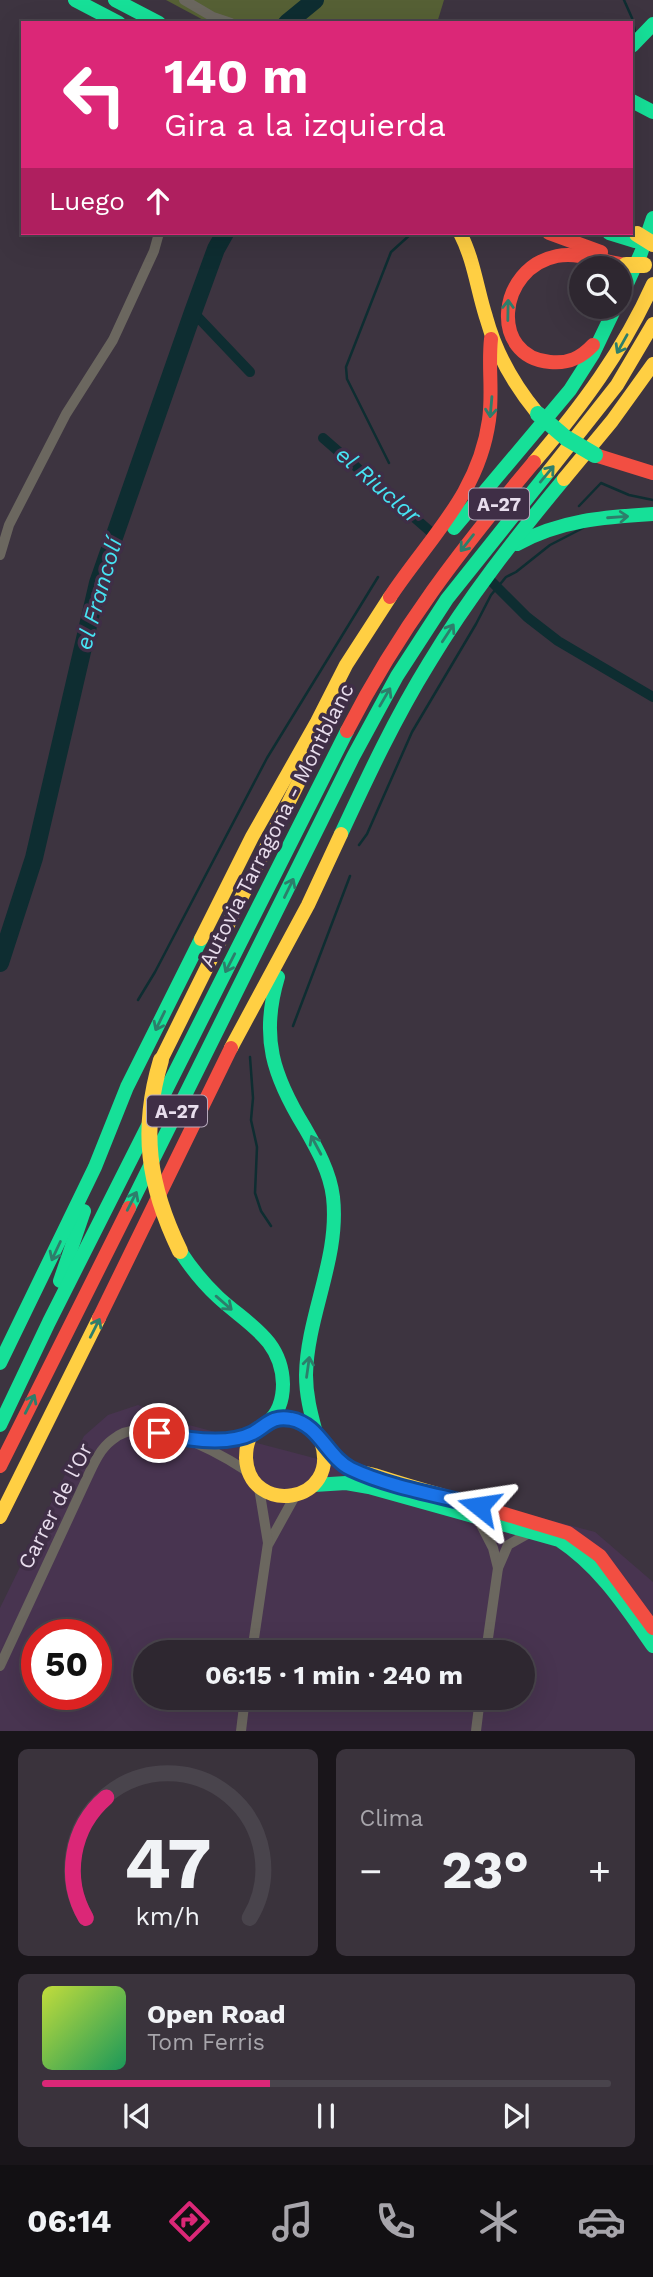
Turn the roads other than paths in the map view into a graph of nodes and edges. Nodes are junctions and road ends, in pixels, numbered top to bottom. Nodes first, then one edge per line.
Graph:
1 (75, 0) edge
2 (116, 0) edge
3 (184, 0) edge
4 (115, 21) edge
5 (155, 21) edge
6 (225, 21) edge
7 (653, 24) edge
8 (633, 45) edge
9 (633, 101) edge
10 (653, 112) edge
11 (653, 218) edge
12 (158, 235) edge
13 (461, 235) edge
14 (555, 235) edge
15 (635, 236) edge
16 (653, 245) edge
17 (638, 264) edge
18 (632, 273) edge
19 (653, 284) edge
20 (610, 319) edge
21 (651, 327) edge
22 (604, 331) junction
23 (491, 339) junction
24 (653, 364) edge
25 (653, 473) edge
26 (653, 514) edge
27 (508, 550) junction
28 (0, 555) edge
29 (352, 673) junction
30 (317, 722) junction
31 (308, 905) junction
32 (274, 918) junction
33 (217, 1076) junction
34 (95, 1167) junction
35 (49, 1322) junction
36 (0, 1363) edge
37 (0, 1424) edge
38 (260, 1428) junction
39 (42, 1432) junction
40 (319, 1437) junction
41 (190, 1440) junction
42 (0, 1465) edge
43 (247, 1471) junction
44 (314, 1485) junction
45 (260, 1488) junction
46 (295, 1496) junction
47 (0, 1502) edge
48 (475, 1515) junction
49 (0, 1517) edge
50 (531, 1531) junction
51 (268, 1543) junction
52 (498, 1568) junction
53 (653, 1628) edge
54 (254, 1640) edge
55 (488, 1640) edge
56 (653, 1646) edge
57 (0, 1666) edge
58 (243, 1710) edge
59 (479, 1710) edge
60 (240, 1731) edge
61 (476, 1731) edge

1 - 4 main road
2 - 5 main road
3 - 6 street
7 - 8 main road
9 - 10 main road
11 - 18 main road
12 - 28 street
13 - 23 main road
14 - 17 main road
15 - 16 main road, bridge
22 -> 17 main road
19 -> 35 main road, Autovia Tarragona - Montblanc / A-27
20 - 22 main road
32 -> 21 main road, Autovia Tarragona - Montblanc / A-27
22 - 29 main road
23 - 25 main road, bridge
23 -> 30 main road
24 - 27 main road
27 -> 26 main road
31 -> 27 main road
29 - 30 main road
29 -> 38 main road, bridge
30 -> 34 main road
31 - 33 main road
40 -> 31 main road
32 - 33 main road
42 -> 32 main road, Autovia Tarragona - Montblanc / A-27
39 -> 33 main road
34 - 35 main road
34 -> 36 main road
35 - 37 main road, Autovia Tarragona - Montblanc / A-27
38 - 40 main road
38 - 41 street, Carrer de l'Or
38 - 43 main road
39 - 47 main road
39 - 49 main road
40 - 44 main road
40 - 53 main road
41 - 43 street, Carrer de l'Or
41 - 57 street, Carrer de l'Or
43 - 45 main road
44 - 46 main road
44 - 48 main road
45 - 46 main road
45 - 51 street
46 - 51 street
48 - 50 main road
48 - 52 street
50 - 52 street
50 - 56 main road
51 - 54 street
52 - 55 street
58 - 60 street
59 - 61 street

